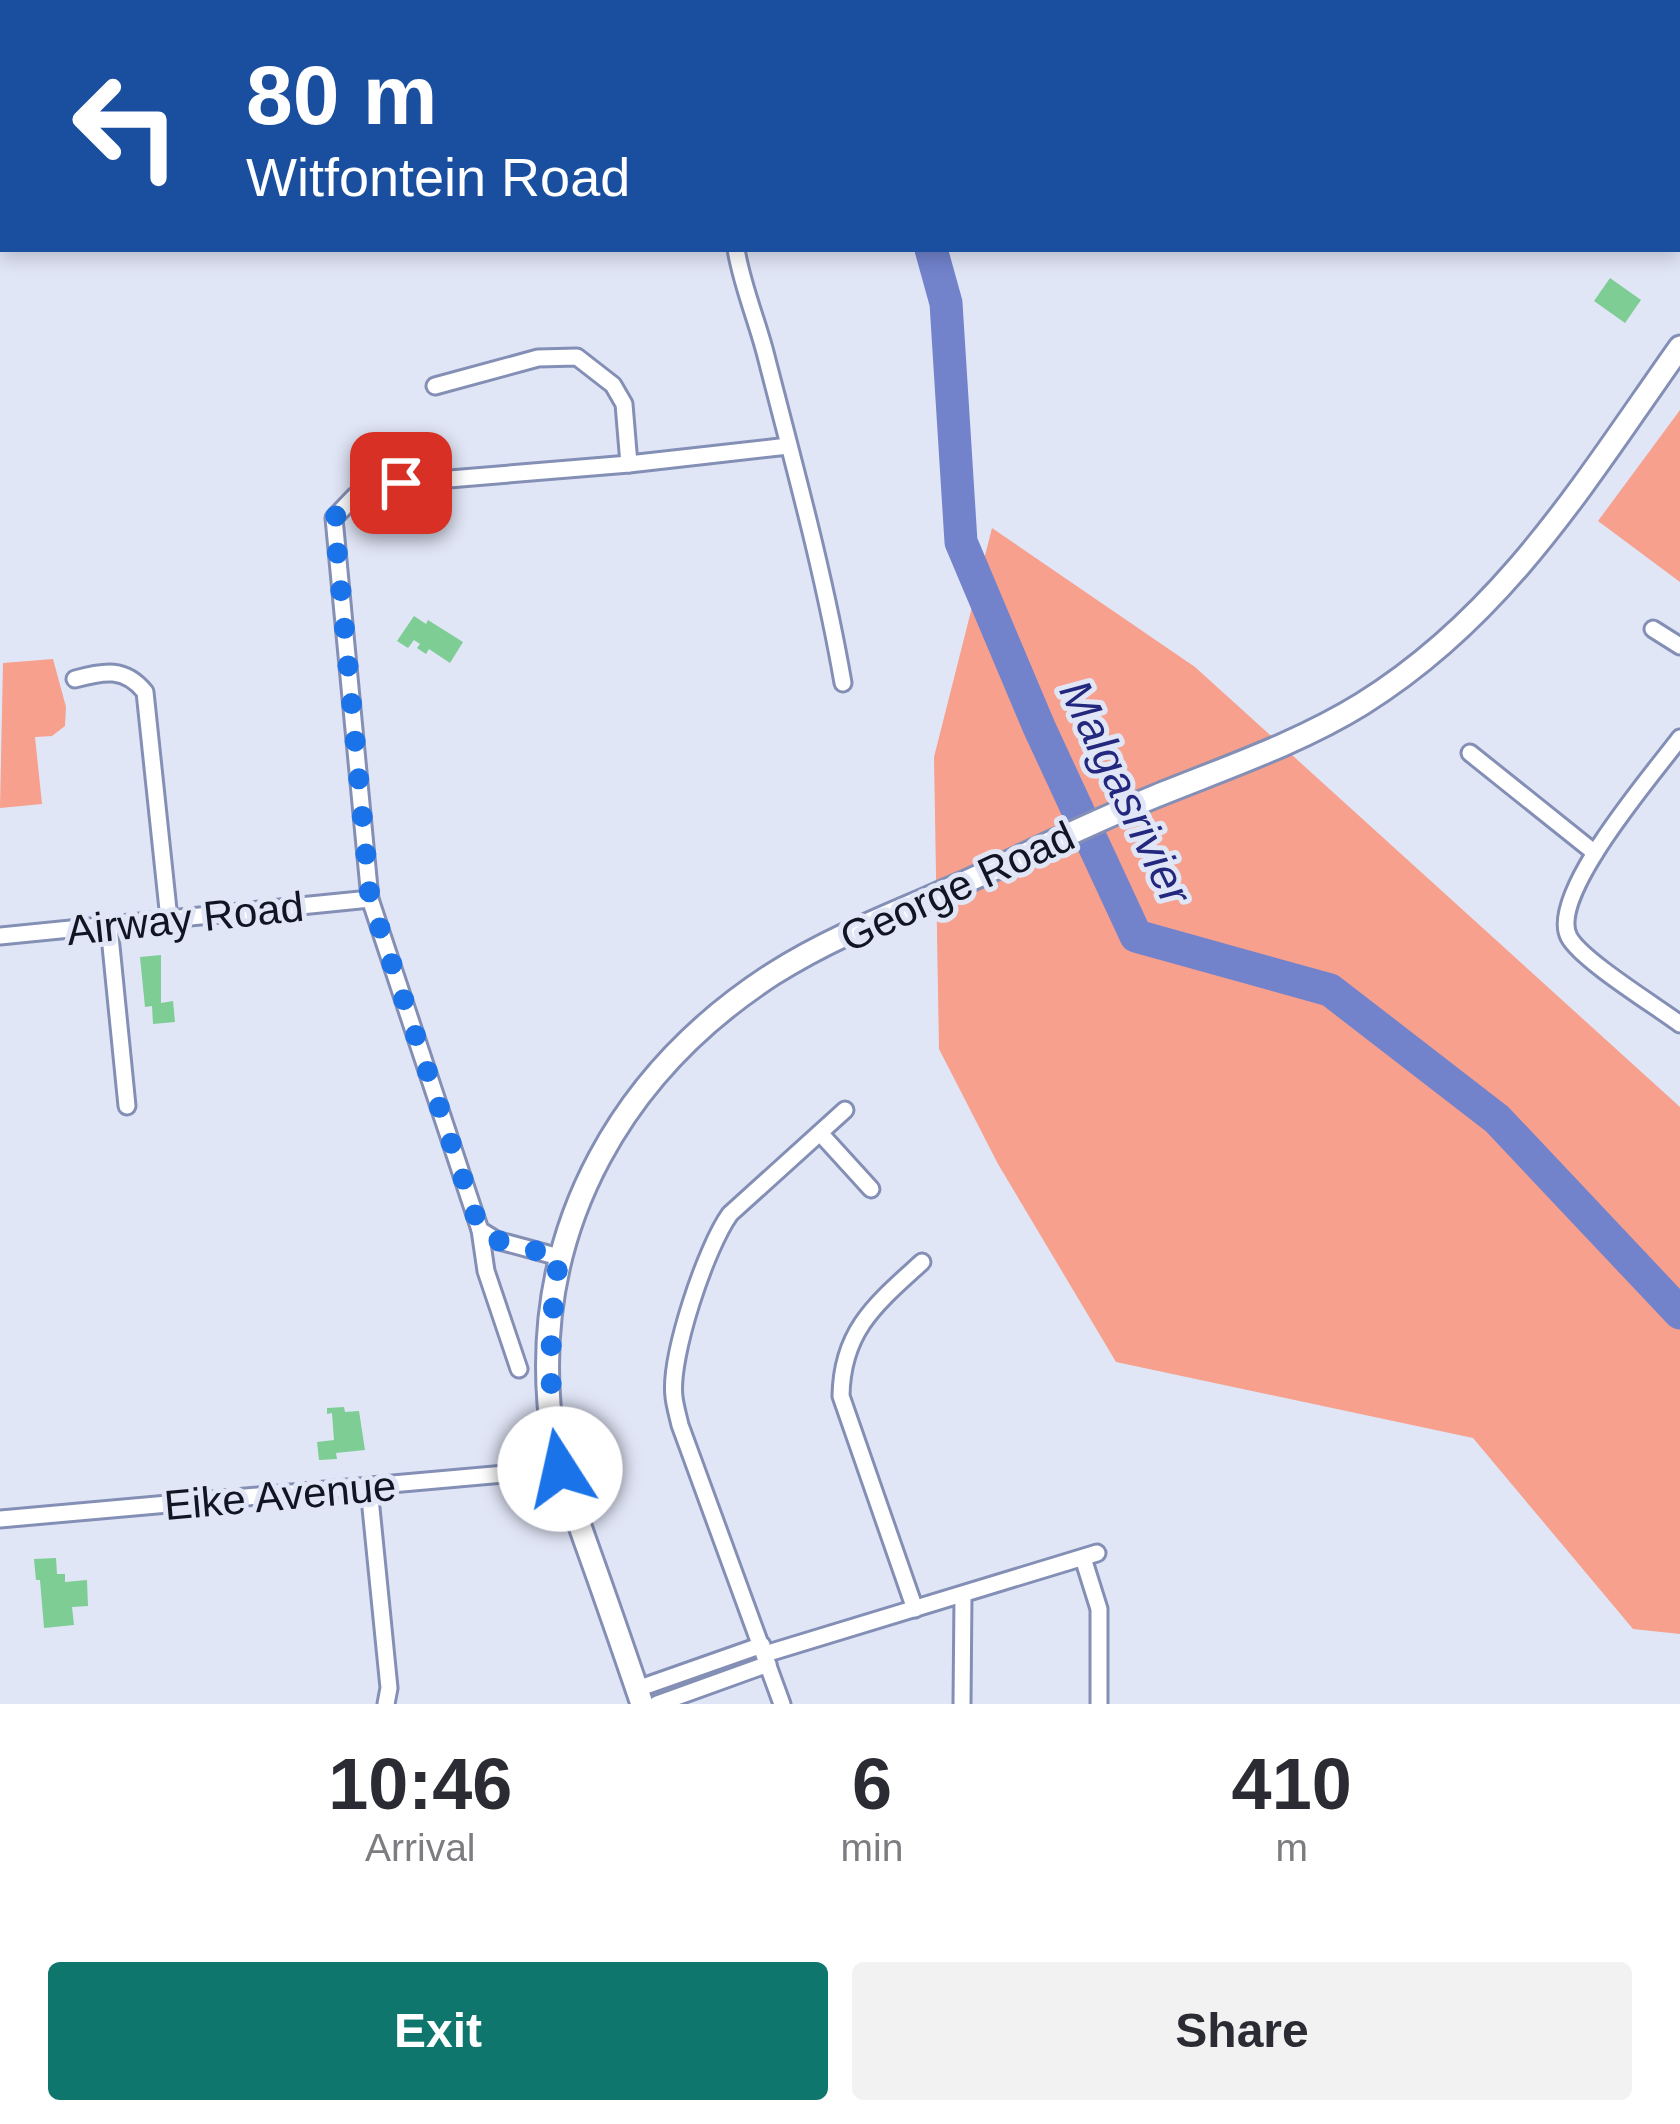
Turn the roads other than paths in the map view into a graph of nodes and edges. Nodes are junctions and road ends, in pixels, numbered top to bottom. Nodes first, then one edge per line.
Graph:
1 (736, 252) edge
2 (1680, 347) edge
3 (435, 386) dead end
4 (788, 446) junction
5 (629, 464) junction
6 (1653, 629) dead end
7 (1680, 646) edge
8 (75, 679) dead end
9 (843, 683) dead end
10 (1680, 738) edge
11 (1470, 753) dead end
12 (1595, 854) junction
13 (370, 898) junction
14 (169, 919) junction
15 (109, 926) junction
16 (0, 936) edge
17 (1680, 1024) edge
18 (127, 1106) dead end
19 (845, 1111) dead end
20 (820, 1133) junction
21 (871, 1189) dead end
22 (480, 1230) junction
23 (559, 1257) junction
24 (922, 1262) dead end
25 (519, 1369) dead end
26 (560, 1469) junction
27 (369, 1488) junction
28 (0, 1519) edge
29 (963, 1594) junction
30 (915, 1609) junction
31 (765, 1654) junction
32 (639, 1697) edge
33 (386, 1704) edge
34 (657, 1704) edge
35 (782, 1704) edge
36 (962, 1704) edge
37 (1099, 1704) edge

1 - 4 street
2 - 23 main road, George Road
3 - 5 street
4 - 5 street
4 - 9 street
5 - 13 street
6 - 7 street
8 - 14 street
10 - 12 street
11 - 12 street
12 - 17 street
13 - 14 street, Airway Road
13 - 22 street
14 - 15 street, Airway Road
15 - 16 street, Airway Road
15 - 18 street
19 - 20 street
20 - 21 street
20 - 31 street
22 - 23 street
22 - 25 street
23 - 26 main road, George Road
24 - 30 street
26 - 27 street, Eike Avenue
26 - 32 main road, George Road
27 - 28 street, Eike Avenue
27 - 33 street
29 - 30 street
29 - 36 street
29 - 37 street
30 - 31 street
31 - 32 street
31 - 34 street
31 - 35 street

